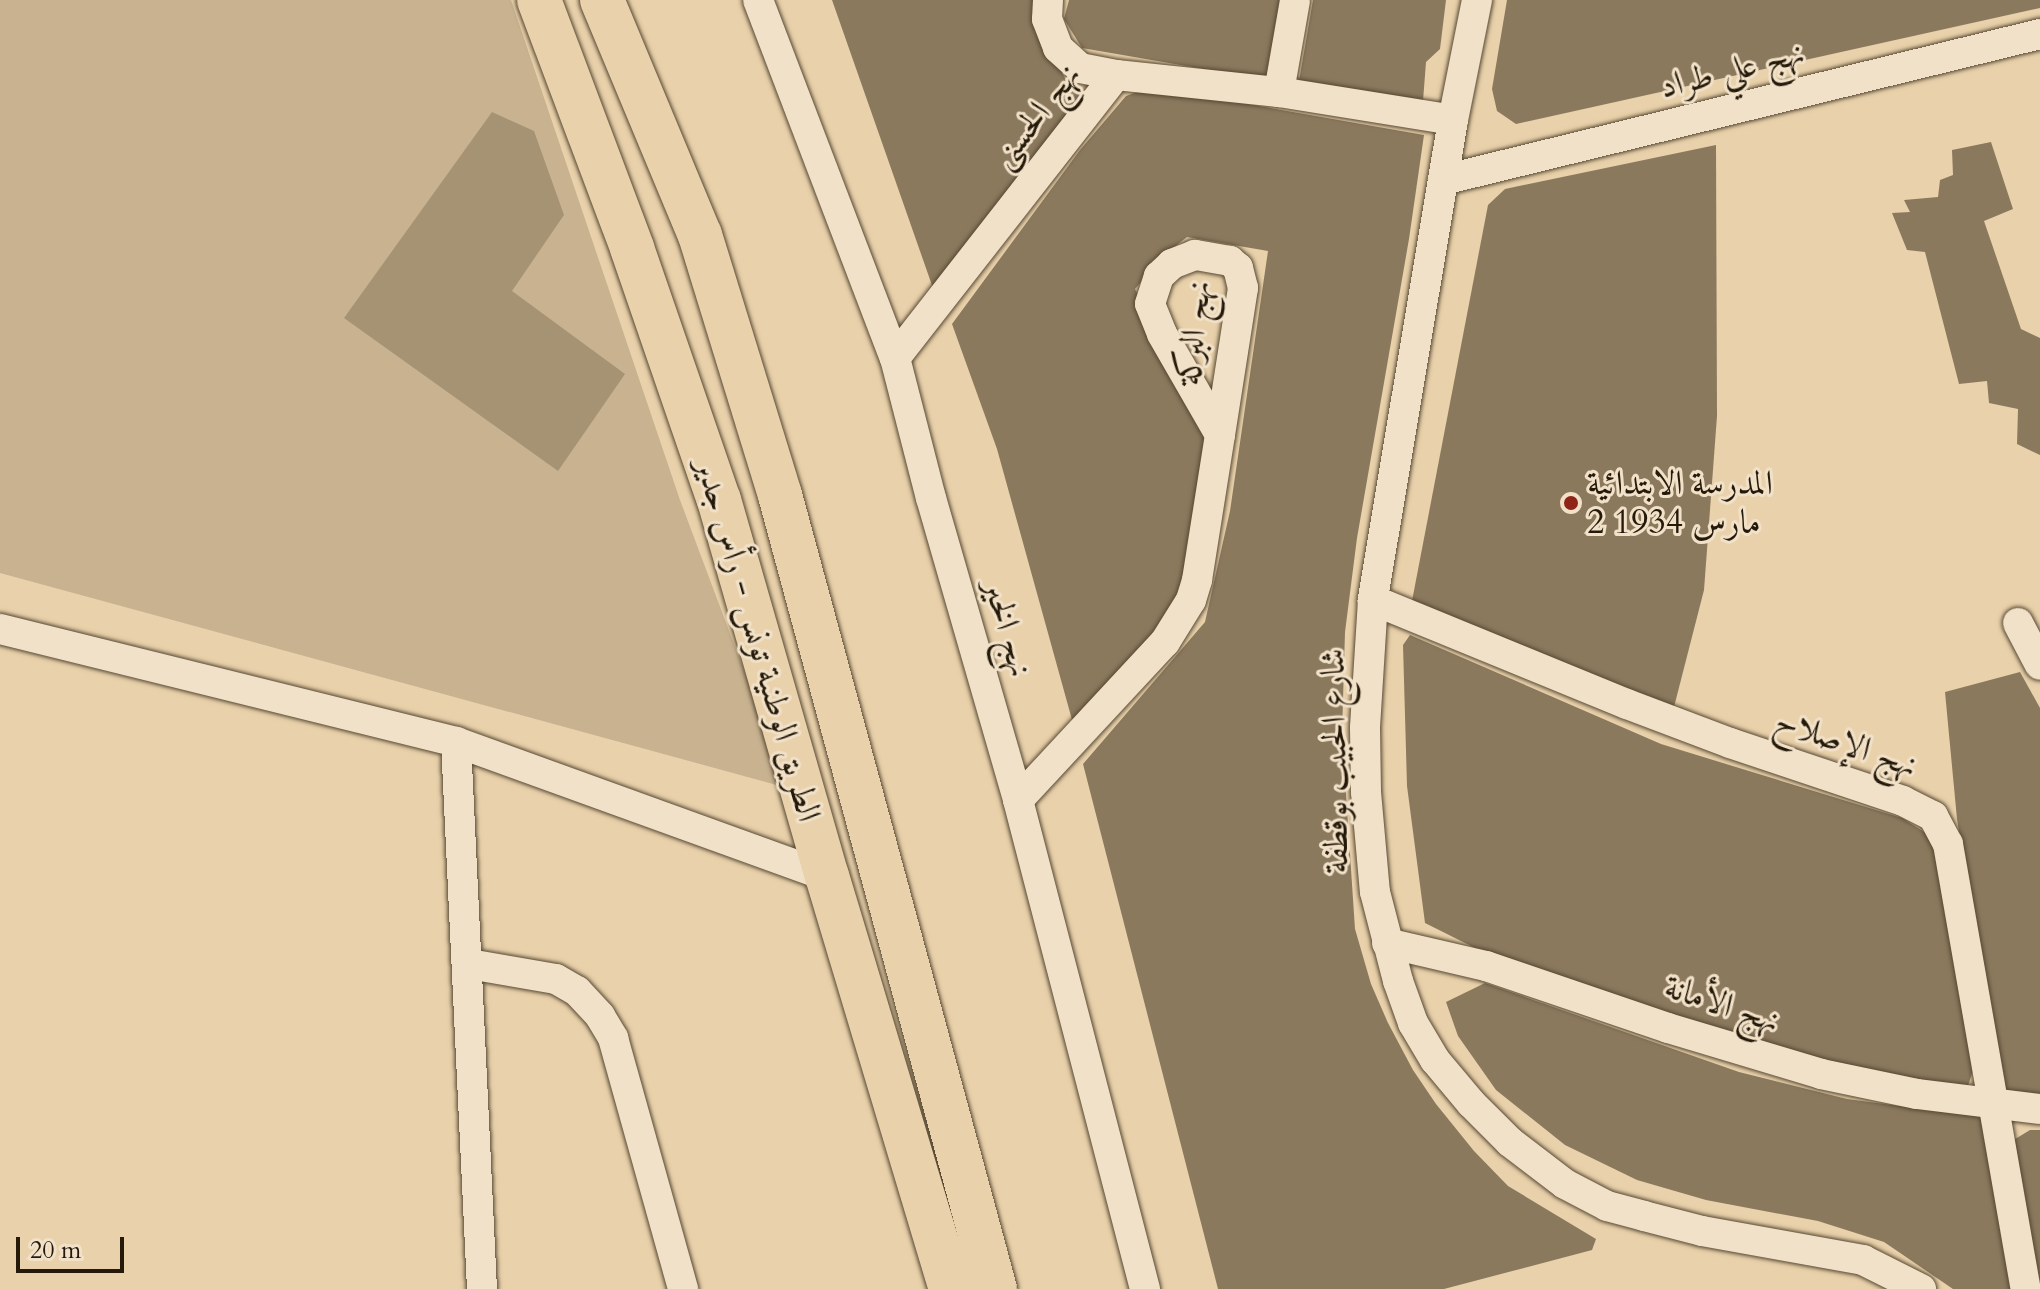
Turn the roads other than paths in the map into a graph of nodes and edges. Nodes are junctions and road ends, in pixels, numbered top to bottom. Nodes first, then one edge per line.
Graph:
1 (539, 0) edge
2 (602, 0) edge
3 (758, 0) edge
4 (1048, 0) edge
5 (1295, 0) edge
6 (1477, 0) edge
7 (2040, 34) edge
8 (1116, 75) junction
9 (1279, 92) junction
10 (1453, 120) junction
11 (1443, 180) junction
12 (895, 358) junction
13 (1220, 435) junction
14 (1373, 600) junction
15 (2018, 623) dead end
16 (0, 629) edge
17 (2040, 665) edge
18 (456, 742) junction
19 (1018, 800) junction
20 (827, 876) junction
21 (1387, 943) junction
22 (469, 964) junction
23 (1994, 1106) junction
24 (2040, 1109) edge
25 (482, 1289) edge
26 (683, 1289) edge
27 (951, 1289) edge
28 (995, 1289) edge
29 (1145, 1289) edge
30 (1921, 1289) edge
31 (2026, 1289) edge

1 - 20 main road, الطريق الوطنية تونس - رأس جدير
2 - 28 main road, الطريق الوطنية تونس - رأس جدير
3 - 12 street, نهج الخير
4 - 8 street
5 - 9 street
6 - 10 street, شارع الحبيب بوقطفة
7 - 11 street, نهج علي طراد
8 - 9 street, نهج الحسنى
8 - 12 street, نهج الحسنى
9 - 10 street, نهج الحسنى
10 - 11 street, شارع الحبيب بوقطفة
11 - 14 street, شارع الحبيب بوقطفة
12 - 19 street, نهج الخير
13 - 13 street, نهج البركة
13 - 19 street, نهج البركة
14 - 21 street, شارع الحبيب بوقطفة
14 - 23 street, نهج الإصلاح
15 - 17 street
16 - 18 street
18 - 20 street
18 - 22 street
19 - 29 street, نهج الخير
20 - 27 main road, الطريق الوطنية تونس - رأس جدير
21 - 23 street, نهج الأمانة
21 - 30 street, شارع الحبيب بوقطفة
22 - 25 street
22 - 26 street
23 - 24 street, نهج الأمانة
23 - 31 street, نهج الإصلاح

